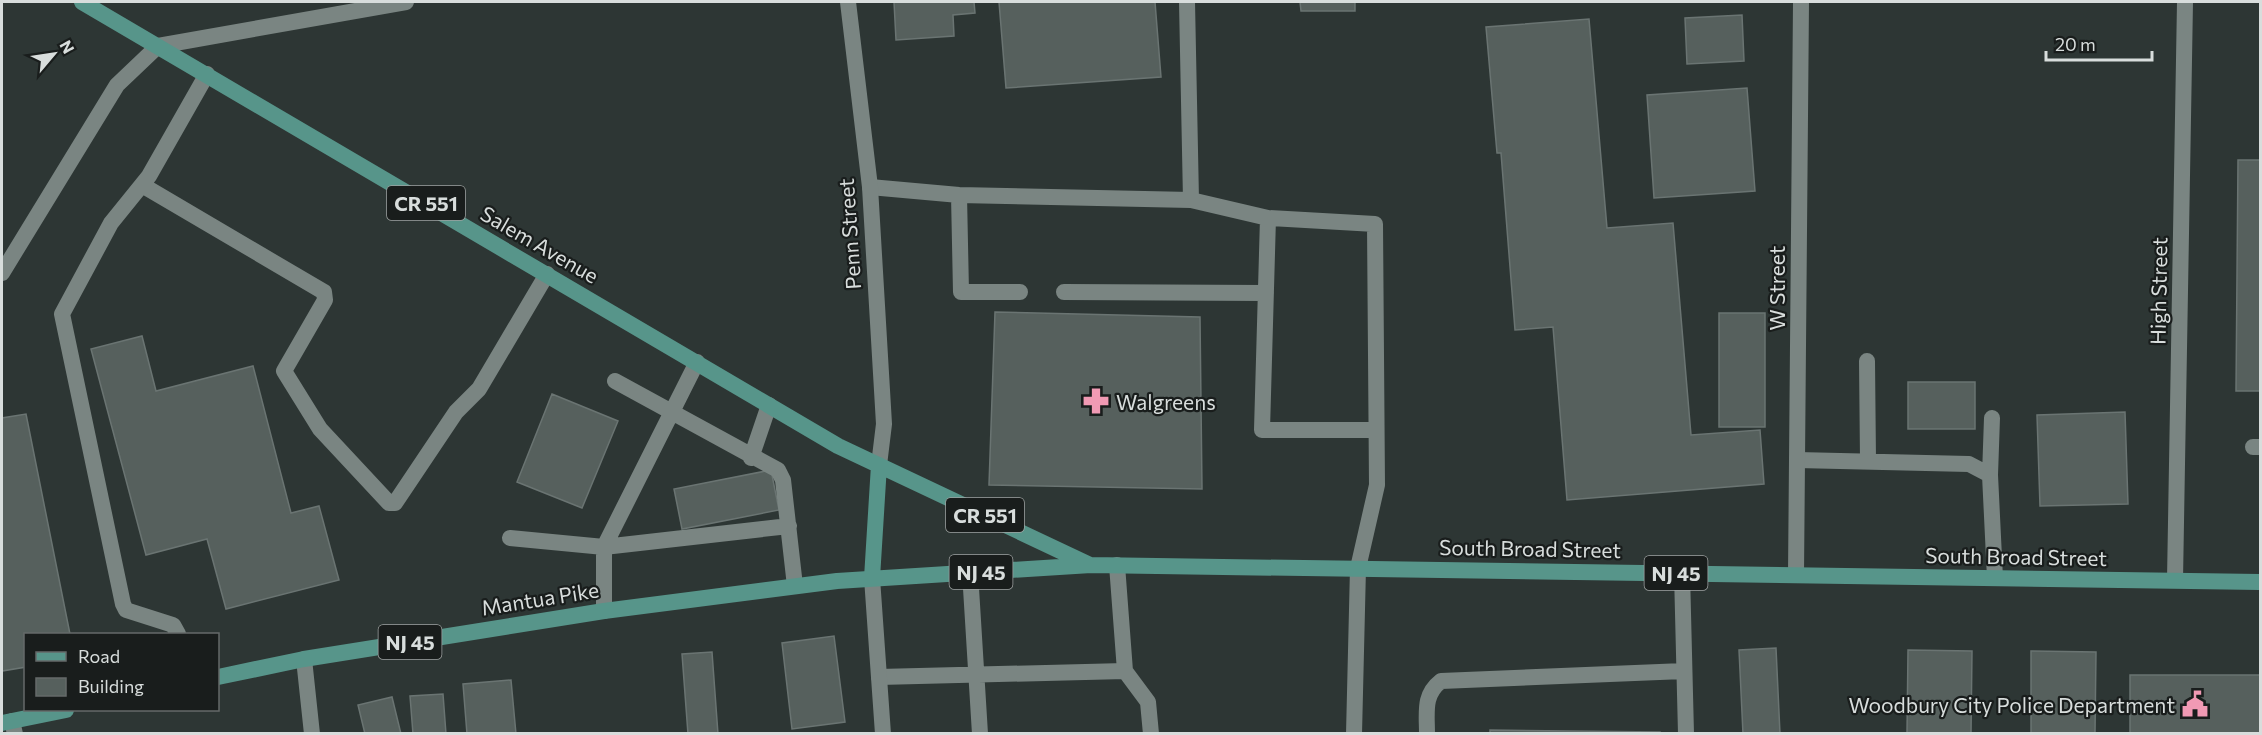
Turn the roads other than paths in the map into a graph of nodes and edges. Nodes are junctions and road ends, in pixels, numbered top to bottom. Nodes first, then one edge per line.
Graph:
1 (82, 2) edge
2 (406, 2) edge
3 (849, 2) edge
4 (1187, 2) edge
5 (1801, 2) edge
6 (2185, 2) edge
7 (158, 46) junction
8 (207, 74) junction
9 (142, 185) junction
10 (870, 187) junction
11 (959, 195) junction
12 (1191, 200) junction
13 (1268, 218) junction
14 (2, 273) edge
15 (547, 274) junction
16 (1020, 292) dead end
17 (1064, 292) dead end
18 (1266, 293) junction
19 (1867, 361) dead end
20 (697, 362) junction
21 (615, 381) dead end
22 (769, 405) junction
23 (671, 412) junction
24 (1992, 418) dead end
25 (1375, 430) junction
26 (751, 458) junction
27 (1797, 460) junction
28 (1868, 460) junction
29 (879, 465) junction
30 (1990, 475) junction
31 (789, 526) junction
32 (510, 538) dead end
33 (604, 547) junction
34 (1091, 565) junction
35 (1117, 565) junction
36 (1358, 568) junction
37 (970, 572) junction
38 (1682, 573) junction
39 (1796, 575) junction
40 (872, 578) junction
41 (1995, 578) junction
42 (2175, 580) junction
43 (2260, 582) edge
44 (795, 586) junction
45 (604, 610) junction
46 (177, 633) edge
47 (304, 659) junction
48 (1125, 671) junction
49 (1684, 671) junction
50 (976, 674) junction
51 (219, 677) edge
52 (879, 677) junction
53 (62, 711) edge
54 (9, 726) edge
55 (312, 734) edge
56 (883, 734) edge
57 (980, 734) edge
58 (1151, 734) edge
59 (1354, 734) edge
60 (1427, 734) edge
61 (1686, 734) edge

1 - 7 main road, Salem Avenue / CR 551
2 - 7 street
3 - 10 street, Penn Street
4 - 12 street
5 - 27 street, W Street
6 - 42 street, High Street
7 - 8 main road, Salem Avenue / CR 551
7 - 14 street
8 - 9 street
8 - 15 main road, Salem Avenue / CR 551
9 - 15 street
9 - 46 street
10 - 11 street
10 - 29 street, Penn Street
11 - 12 street
11 - 16 street
12 - 13 street
13 - 18 street
13 - 25 street
15 - 20 main road, Salem Avenue / CR 551
17 - 18 street
18 - 25 street
19 - 28 street
20 - 22 main road, Salem Avenue / CR 551
20 - 23 street
21 - 23 street
22 - 26 street
22 - 29 main road, Salem Avenue / CR 551
23 - 26 street
23 - 33 street
24 - 30 street
25 - 36 street
26 - 31 street
27 - 28 street
27 - 39 street, W Street
28 - 30 street
29 - 34 main road, CR 551
29 - 40 main road
30 - 41 street
31 - 33 street
31 - 44 street
32 - 33 street
33 - 45 street
34 - 35 main road, South Broad Street / NJ 45
34 - 37 main road, South Broad Street / NJ 45
35 - 36 main road, South Broad Street / NJ 45
35 - 48 street
36 - 38 main road, South Broad Street / NJ 45
36 - 59 street
37 - 40 main road, South Broad Street / NJ 45
37 - 50 street
38 - 39 main road, South Broad Street / NJ 45
38 - 49 street
39 - 41 main road, South Broad Street / NJ 45
40 - 44 main road, Mantua Pike / NJ 45
40 - 52 street
41 - 42 main road, South Broad Street / NJ 45
42 - 43 main road, South Broad Street / NJ 45
44 - 45 main road, Mantua Pike / NJ 45
45 - 47 main road, Mantua Pike / NJ 45
47 - 51 main road, Mantua Pike / NJ 45
47 - 55 street
48 - 50 street
48 - 58 street
49 - 60 street
49 - 61 street
50 - 52 street
50 - 57 street
52 - 56 street
53 - 54 main road

